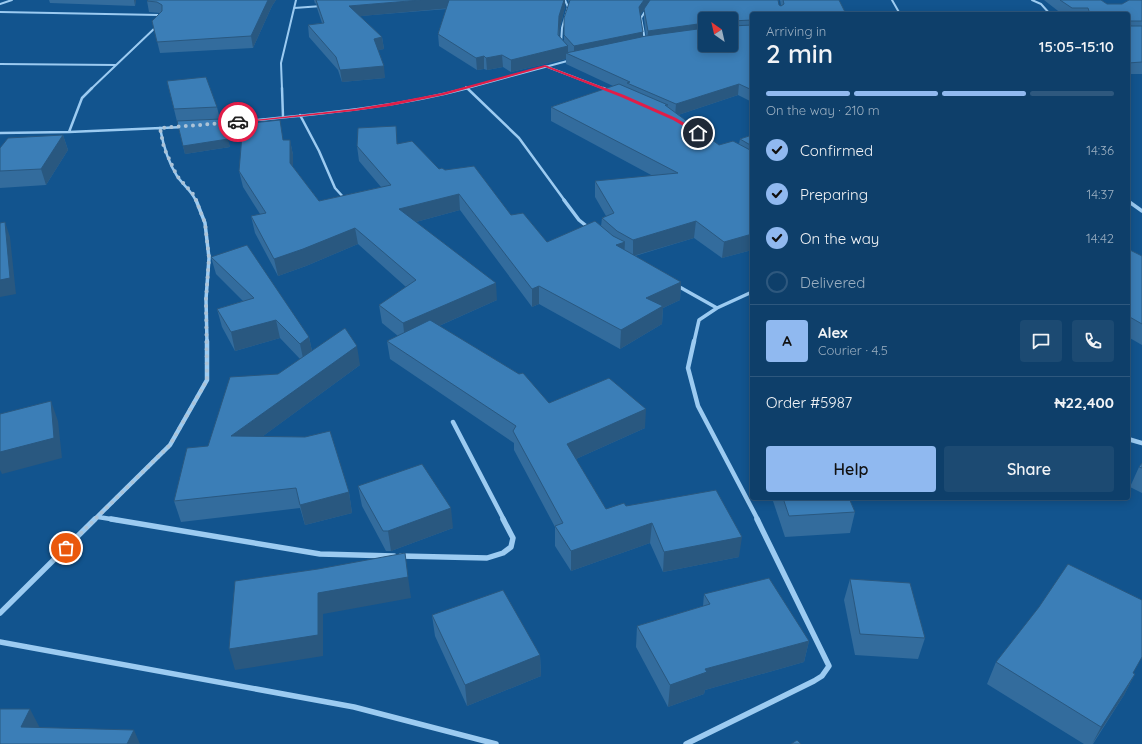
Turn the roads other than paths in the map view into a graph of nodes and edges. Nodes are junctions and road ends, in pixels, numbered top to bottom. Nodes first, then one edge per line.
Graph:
1 (12, 0) edge
2 (296, 0) edge
3 (565, 0) edge
4 (892, 0) edge
5 (1032, 0) edge
6 (0, 4) edge
7 (326, 5) edge
8 (648, 7) edge
9 (294, 8) junction
10 (0, 12) edge
11 (899, 12) edge
12 (1048, 12) edge
13 (163, 21) edge
14 (158, 26) edge
15 (645, 44) edge
16 (561, 47) edge
17 (569, 56) edge
18 (0, 64) edge
19 (116, 65) junction
20 (545, 66) junction
21 (466, 87) junction
22 (617, 94) edge
23 (300, 115) junction
24 (283, 116) junction
25 (213, 125) edge
26 (190, 126) edge
27 (160, 128) junction
28 (69, 132) junction
29 (0, 133) edge
30 (1130, 202) edge
31 (349, 205) edge
32 (1142, 211) edge
33 (591, 230) edge
34 (669, 281) edge
35 (750, 293) edge
36 (717, 308) junction
37 (453, 422) dead end
38 (1130, 440) edge
39 (1142, 443) edge
40 (98, 517) junction
41 (0, 612) edge
42 (0, 642) edge
43 (496, 744) edge
44 (686, 744) edge

1 - 6 street
2 - 9 street
3 - 16 street
4 - 11 street
5 - 12 street
7 - 9 street
8 - 15 street
9 - 24 street
10 - 13 street
14 - 19 street
17 - 20 street
18 - 19 street
19 - 28 street
20 - 21 street
20 - 22 street
21 - 23 street
21 - 33 street
23 - 24 street
23 - 31 street
24 - 25 street
26 - 27 street
27 - 28 street
27 - 40 street
28 - 29 street
30 - 32 street
34 - 36 street
35 - 36 street
36 - 44 street
37 - 40 street
38 - 39 street
40 - 41 street
42 - 43 street

